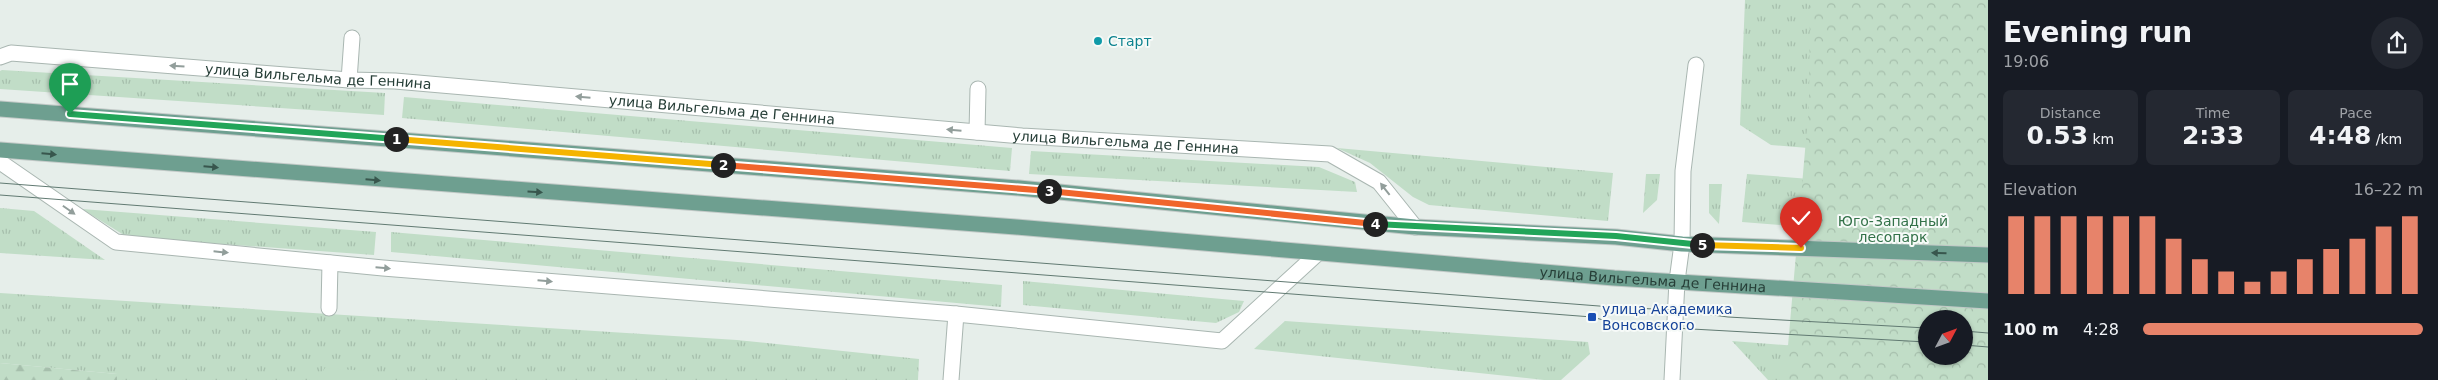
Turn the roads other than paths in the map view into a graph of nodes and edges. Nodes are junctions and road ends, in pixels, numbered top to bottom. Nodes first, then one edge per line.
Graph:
1 (352, 38) dead end
2 (0, 57) edge
3 (1696, 65) dead end
4 (349, 80) junction
5 (978, 90) dead end
6 (0, 109) edge
7 (977, 132) junction
8 (0, 150) edge
9 (0, 162) edge
10 (1415, 228) junction
11 (1682, 244) junction
12 (1317, 254) junction
13 (1988, 254) edge
14 (330, 263) junction
15 (1677, 281) junction
16 (1988, 300) edge
17 (328, 308) dead end
18 (956, 314) junction
19 (951, 380) edge
20 (1672, 380) edge

1 - 4 street
4 -> 2 street, улица Вильгельма де Геннина
3 - 11 street
7 -> 4 street, улица Вильгельма де Геннина
5 - 7 street
6 - 10 main road
10 -> 7 street, улица Вильгельма де Геннина
8 -> 12 main road, улица Вильгельма де Геннина
9 -> 14 street
10 - 11 main road
13 -> 11 main road
11 - 15 street
12 - 15 main road, улица Вильгельма де Геннина
12 - 18 street
14 - 17 street
14 -> 18 street
15 - 16 main road, улица Вильгельма де Геннина
15 - 20 street
18 - 19 street

